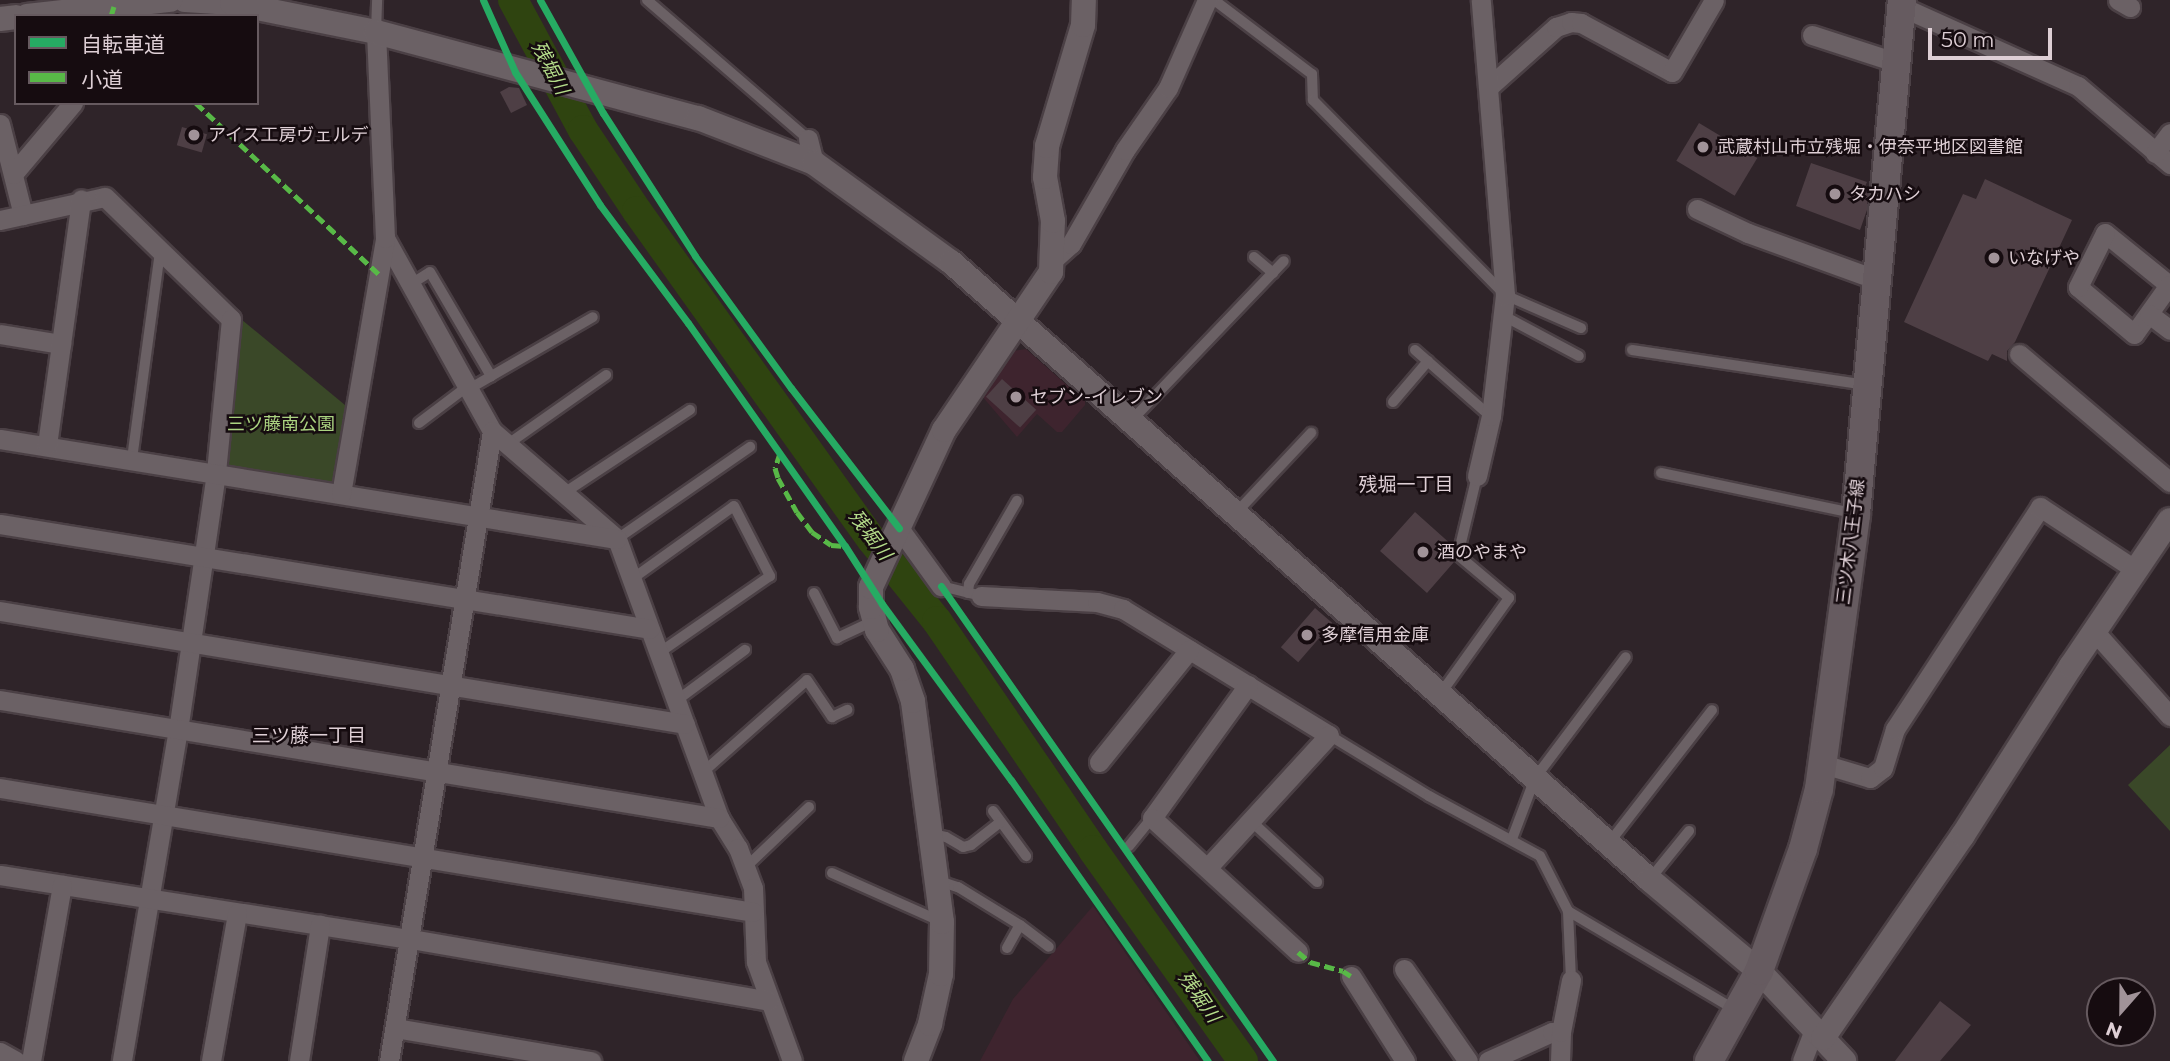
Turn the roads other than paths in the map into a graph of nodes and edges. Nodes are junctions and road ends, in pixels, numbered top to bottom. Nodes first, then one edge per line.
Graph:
1 (168, 0) edge
2 (185, 0) edge
3 (377, 0) edge
4 (647, 0) edge
5 (1084, 0) edge
6 (1207, 0) edge
7 (1214, 0) edge
8 (1481, 0) edge
9 (1714, 0) edge
10 (1902, 4) edge
11 (45, 14) edge
12 (376, 32) junction
13 (1812, 34) dead end
14 (1898, 62) junction
15 (1490, 86) junction
16 (71, 105) edge
17 (0, 124) edge
18 (2170, 134) edge
19 (808, 139) joint
20 (2163, 158) edge
21 (814, 163) junction
22 (13, 174) junction
23 (81, 200) junction
24 (1697, 209) dead end
25 (23, 215) junction
26 (0, 220) edge
27 (385, 238) junction
28 (160, 252) junction
29 (1254, 257) dead end
30 (1053, 260) junction
31 (1284, 261) dead end
32 (1273, 273) junction
33 (1878, 280) junction
34 (411, 284) junction
35 (1505, 295) junction
36 (2149, 314) junction
37 (1502, 315) junction
38 (593, 317) dead end
39 (1019, 322) junction
40 (1581, 328) dead end
41 (2170, 330) edge
42 (0, 334) edge
43 (61, 344) junction
44 (1415, 350) dead end
45 (1632, 350) dead end
46 (2019, 354) dead end
47 (1579, 356) dead end
48 (1428, 361) junction
49 (606, 375) dead end
50 (491, 376) junction
51 (1868, 386) junction
52 (468, 388) junction
53 (1392, 402) dead end
54 (690, 410) dead end
55 (1491, 416) junction
56 (1131, 422) junction
57 (419, 423) dead end
58 (492, 431) junction
59 (1311, 433) dead end
60 (0, 439) edge
61 (508, 444) junction
62 (47, 445) junction
63 (750, 447) dead end
64 (132, 459) junction
65 (216, 473) junction
66 (1661, 473) dead end
67 (1477, 476) joint
68 (2170, 482) edge
69 (564, 493) junction
70 (341, 494) junction
71 (1017, 501) dead end
72 (1236, 513) junction
73 (1856, 514) junction
74 (479, 517) junction
75 (2170, 520) edge
76 (0, 524) edge
77 (898, 530) junction
78 (617, 539) junction
79 (204, 557) junction
80 (2136, 570) junction
81 (632, 579) junction
82 (941, 586) joint
83 (814, 593) dead end
84 (974, 594) junction
85 (465, 600) junction
86 (0, 611) edge
87 (874, 621) junction
88 (650, 629) junction
89 (2094, 631) junction
90 (191, 641) junction
91 (745, 650) dead end
92 (1189, 650) junction
93 (659, 653) junction
94 (1626, 657) dead end
95 (452, 685) junction
96 (1248, 685) junction
97 (1441, 693) junction
98 (0, 699) edge
99 (676, 701) junction
100 (847, 710) dead end
101 (1712, 710) dead end
102 (2170, 716) edge
103 (684, 724) junction
104 (178, 729) junction
105 (1329, 735) junction
106 (1099, 762) dead end
107 (1823, 764) junction
108 (438, 772) junction
109 (702, 773) junction
110 (1535, 778) junction
111 (0, 788) edge
112 (809, 807) dead end
113 (993, 811) dead end
114 (163, 815) junction
115 (719, 818) junction
116 (1152, 818) junction
117 (1251, 821) junction
118 (1000, 822) junction
119 (1689, 831) dead end
120 (930, 834) junction
121 (1512, 839) junction
122 (1608, 843) junction
123 (1129, 846) dead end
124 (1026, 856) dead end
125 (424, 857) junction
126 (746, 867) junction
127 (1208, 867) junction
128 (832, 873) dead end
129 (0, 875) edge
130 (936, 880) junction
131 (1650, 880) junction
132 (1317, 882) dead end
133 (62, 885) junction
134 (148, 900) junction
135 (1568, 911) junction
136 (753, 912) junction
137 (237, 913) junction
138 (942, 922) junction
139 (320, 925) junction
140 (1020, 925) junction
141 (411, 939) junction
142 (1049, 947) dead end
143 (1007, 948) dead end
144 (1298, 952) dead end
145 (1404, 969) dead end
146 (1759, 971) junction
147 (1351, 976) dead end
148 (1571, 980) joint
149 (769, 1001) junction
150 (1738, 1011) junction
151 (395, 1028) junction
152 (1561, 1032) junction
153 (1819, 1034) junction
154 (0, 1052) edge
155 (16, 1061) edge
156 (31, 1061) edge
157 (122, 1061) edge
158 (211, 1061) edge
159 (299, 1061) edge
160 (389, 1061) edge
161 (591, 1061) edge
162 (793, 1061) edge
163 (916, 1061) edge
164 (1405, 1061) edge
165 (1468, 1061) edge
166 (1488, 1061) edge
167 (1560, 1061) edge
168 (1709, 1061) edge
169 (1802, 1061) edge
170 (1844, 1061) edge

1 - 11 street
2 - 12 street
3 - 12 lane
4 - 19 lane
5 - 30 street
6 - 30 street
7 - 35 lane
8 - 15 street
9 - 15 street
10 - 14 main road, 三ツ木八王子線
10 - 20 street
12 - 21 street
12 - 27 street
13 - 14 street
14 - 33 main road, 三ツ木八王子線
15 - 35 street
16 - 22 street
17 - 22 street
18 - 20 street
19 - 21 street
21 - 39 street
22 - 25 street
23 - 25 street
23 - 28 street
23 - 43 street
24 - 33 street
25 - 26 street
27 - 34 street
27 - 70 street
28 - 64 lane
28 - 65 street
29 - 32 lane
30 - 39 street
31 - 32 lane
32 - 56 lane
33 - 51 main road, 三ツ木八王子線
34 - 50 lane
34 - 52 street
35 - 37 street
35 - 40 lane
36 - 36 street
36 - 41 street
37 - 47 lane
37 - 55 street
38 - 50 lane
39 - 56 street
39 - 77 street
42 - 43 street
43 - 62 street
44 - 48 lane
45 - 51 lane
46 - 68 street
48 - 53 lane
48 - 55 lane
49 - 61 lane
50 - 52 lane
51 - 73 main road, 三ツ木八王子線
52 - 57 lane
52 - 58 street
54 - 69 lane
55 - 67 street
56 - 72 street
58 - 61 street
58 - 74 street
59 - 72 lane
60 - 62 street
61 - 69 street
62 - 64 street
63 - 78 lane
64 - 65 street
65 - 70 street
65 - 79 street
66 - 73 lane
67 - 97 lane
69 - 78 street
70 - 74 street
71 - 84 lane
72 - 97 street
73 - 107 main road, 三ツ木八王子線
74 - 78 street
74 - 85 street
75 - 80 street
76 - 79 street
77 - 82 street
77 - 87 street
78 - 81 street
79 - 85 street
79 - 90 street
80 - 89 street
80 - 107 street
81 - 88 street
81 - 93 lane
82 - 84 lane
83 - 87 lane
84 - 92 street
85 - 88 street
85 - 95 street
86 - 90 street
87 - 120 street
88 - 93 street
89 - 102 street
89 - 153 street
90 - 95 street
90 - 104 street
91 - 99 lane
92 - 96 street
92 - 106 street
93 - 99 street
94 - 110 lane
95 - 103 street
95 - 108 street
96 - 105 street
96 - 116 street
97 - 110 street
98 - 104 street
99 - 103 street
100 - 109 lane
101 - 122 lane
103 - 109 street
104 - 108 street
104 - 114 street
105 - 117 street
105 - 121 lane
107 - 146 main road, 三ツ木八王子線
108 - 115 street
108 - 125 street
109 - 115 street
110 - 121 lane
110 - 122 street
111 - 114 street
112 - 126 lane
113 - 118 lane
114 - 125 street
114 - 134 street
115 - 126 street
116 - 123 lane
116 - 127 street
117 - 127 street
117 - 132 lane
118 - 120 lane
118 - 124 lane
119 - 131 lane
120 - 130 street
121 - 135 lane
122 - 131 street
125 - 136 street
125 - 141 street
126 - 136 street
127 - 144 street
128 - 138 lane
129 - 133 street
130 - 138 street
130 - 140 lane
131 - 146 street
133 - 134 street
133 - 156 street
134 - 137 street
134 - 157 street
135 - 148 lane
135 - 150 lane
136 - 149 street
137 - 139 street
137 - 158 street
138 - 163 street
139 - 141 street
139 - 159 street
140 - 142 lane
140 - 143 lane
141 - 149 street
141 - 151 street
145 - 165 street
146 - 150 main road, 三ツ木八王子線
146 - 153 street
147 - 164 street
148 - 152 street
149 - 162 street
150 - 168 main road, 三ツ木八王子線
151 - 160 street
151 - 161 street
152 - 166 street
152 - 167 street
153 - 169 street
153 - 170 street
154 - 155 street

